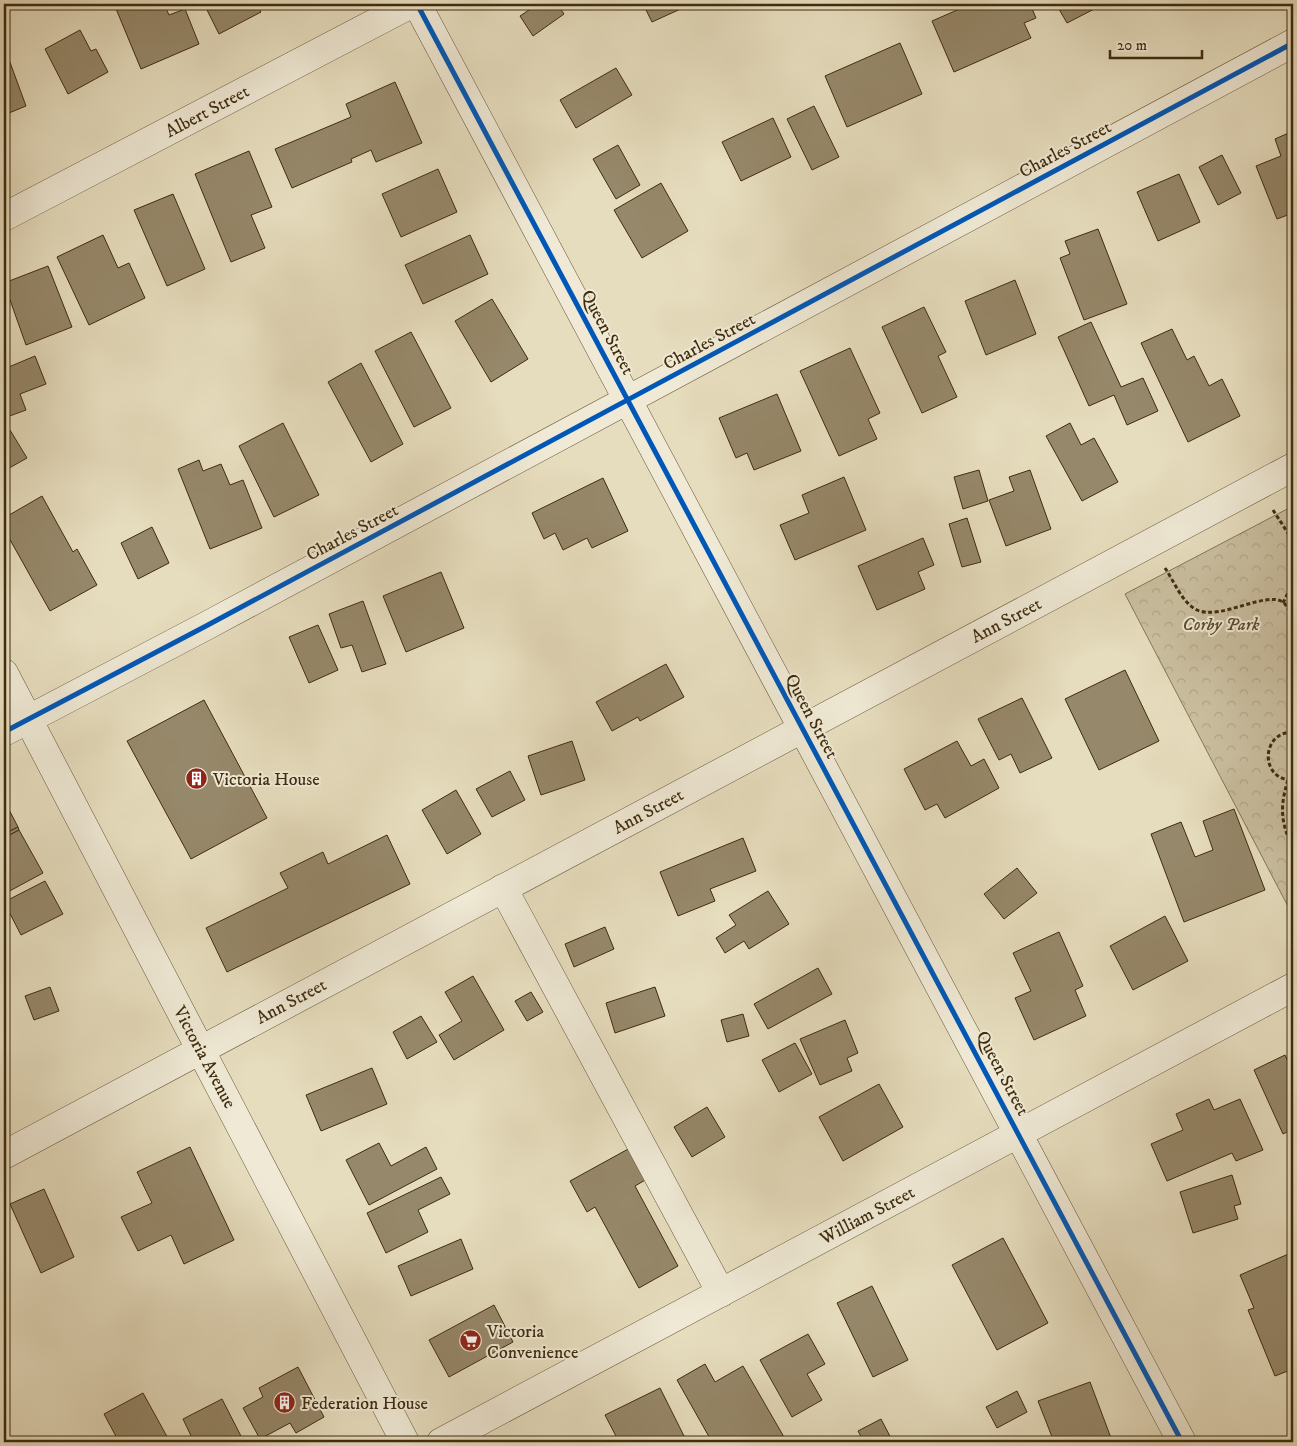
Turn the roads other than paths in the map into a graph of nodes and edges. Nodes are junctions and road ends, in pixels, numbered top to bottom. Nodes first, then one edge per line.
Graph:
1 (411, 4) edge
2 (417, 4) edge
3 (1293, 43) edge
4 (4, 218) edge
5 (628, 400) junction
6 (1293, 467) edge
7 (4, 673) edge
8 (29, 720) junction
9 (803, 729) junction
10 (4, 732) edge
11 (504, 888) junction
12 (1293, 987) edge
13 (201, 1048) junction
14 (1020, 1133) junction
15 (4, 1155) edge
16 (721, 1293) junction
17 (405, 1442) edge
18 (441, 1442) edge
19 (1182, 1442) edge

1 - 4 street, Albert Street
2 - 5 street, Queen Street
3 - 5 street, Charles Street
5 - 8 street, Charles Street
5 - 9 street, Queen Street
6 - 9 street, Ann Street
7 - 8 street, Victoria Avenue
8 - 10 street, Charles Street
8 - 13 street, Victoria Avenue
9 - 11 street, Ann Street
9 - 14 street, Queen Street
11 - 13 street, Ann Street
11 - 16 street
12 - 14 street, William Street
13 - 15 street, Ann Street
13 - 17 street, Victoria Avenue
14 - 16 street, William Street
14 - 19 street, Queen Street
16 - 18 street, William Street

